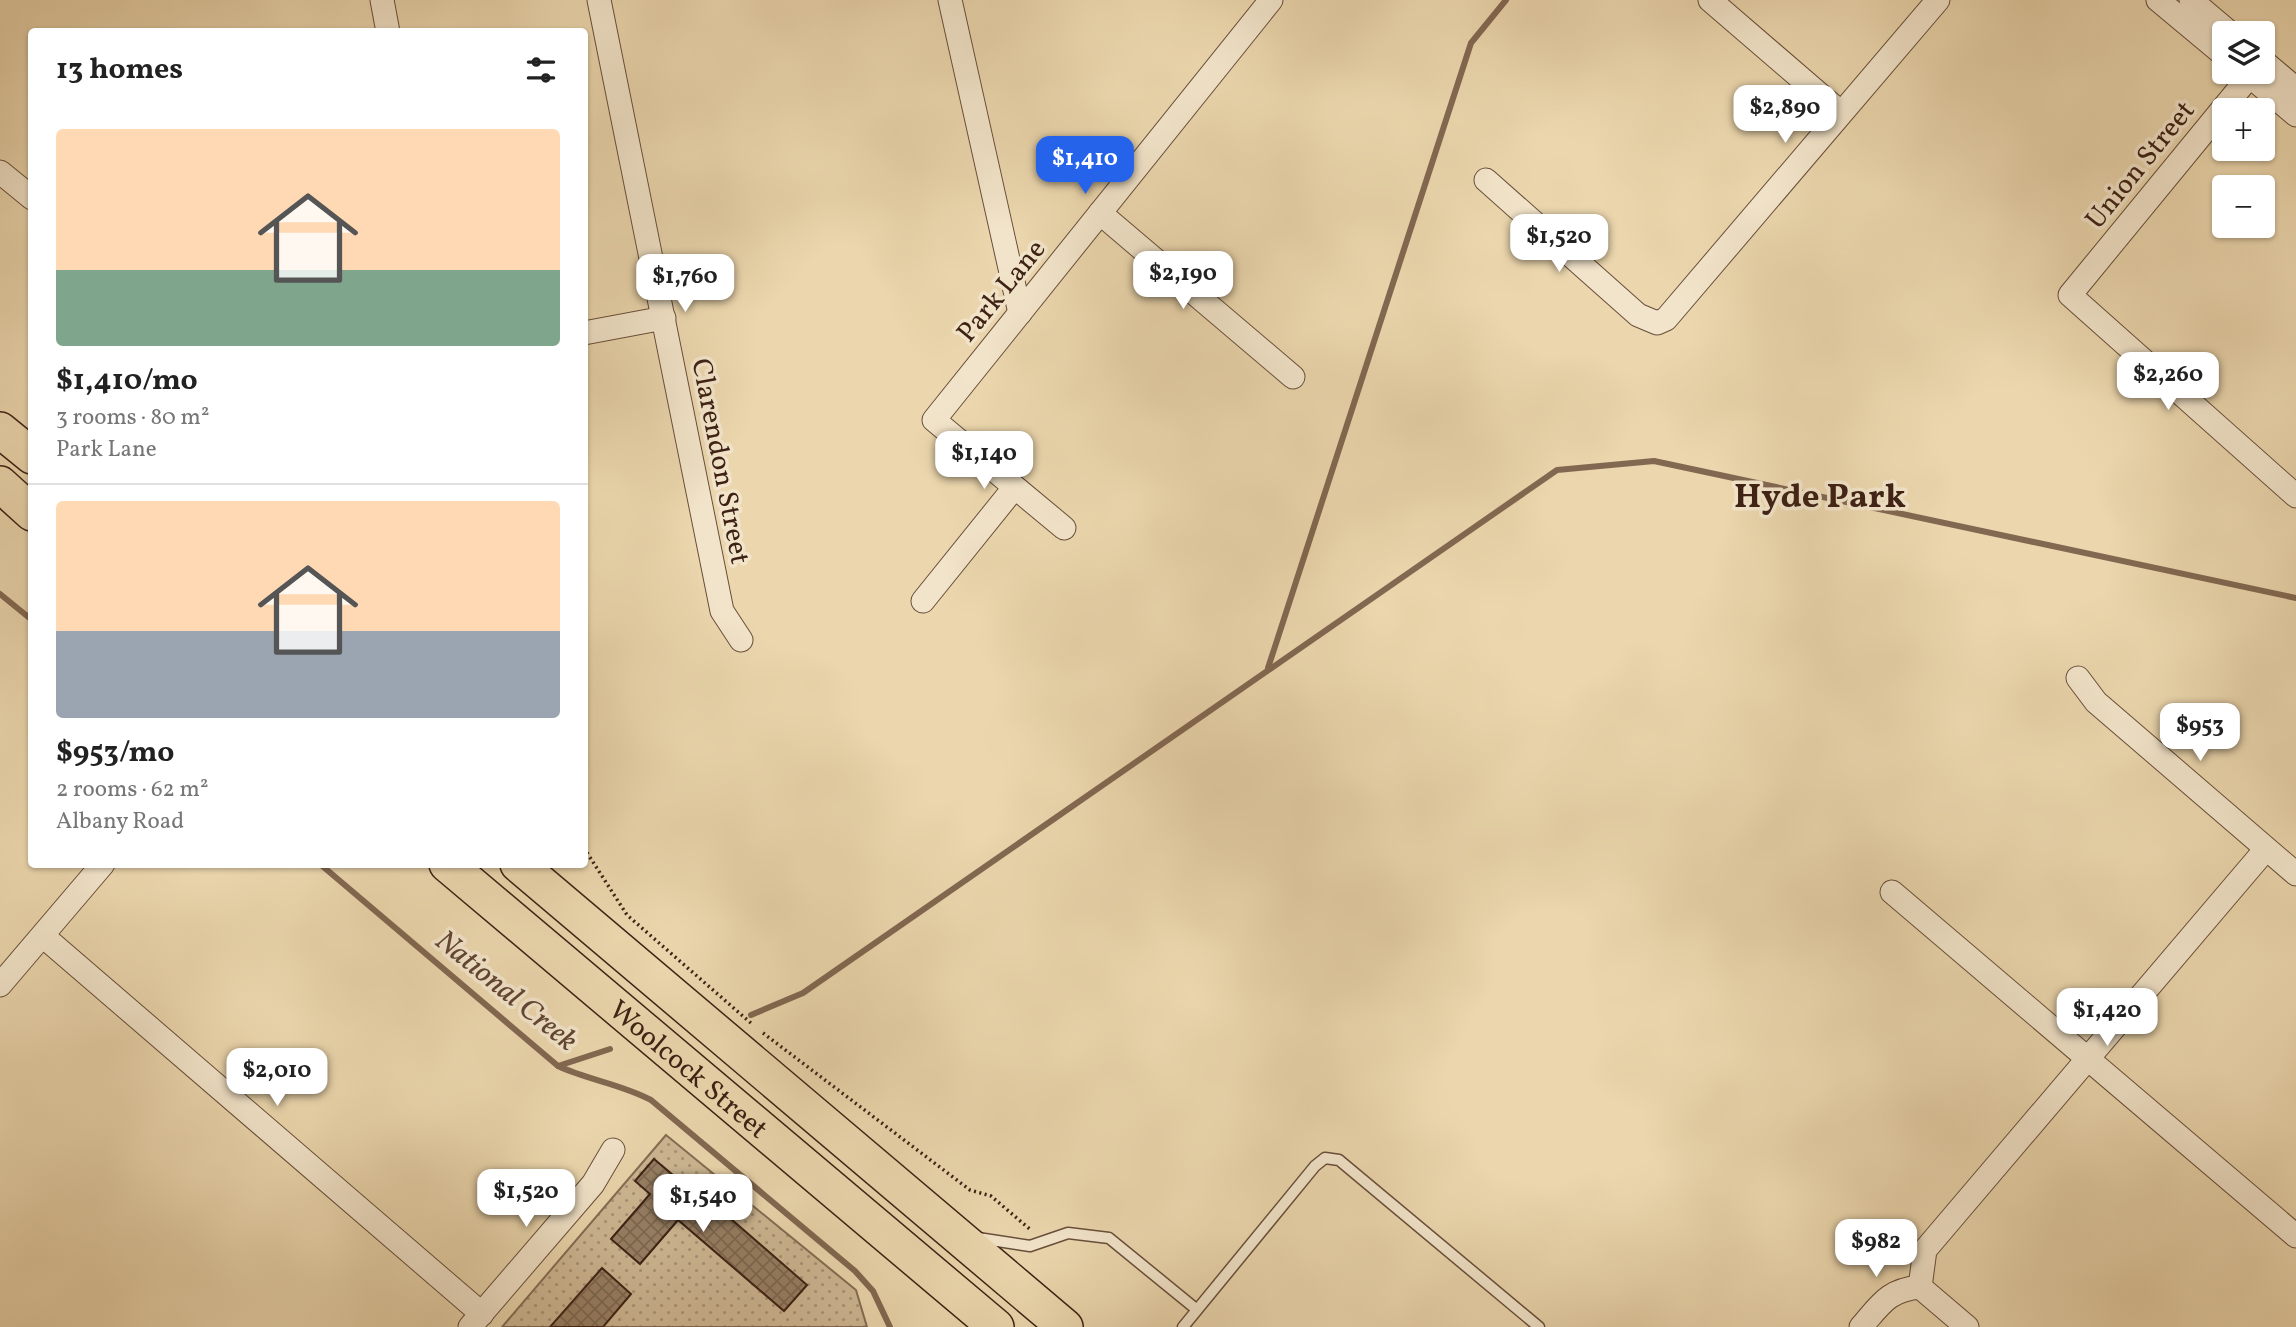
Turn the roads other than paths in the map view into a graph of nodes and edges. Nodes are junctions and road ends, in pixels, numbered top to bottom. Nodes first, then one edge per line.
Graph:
1 (382, 0) edge
2 (599, 0) edge
3 (950, 0) edge
4 (1271, 0) edge
5 (1710, 0) edge
6 (1938, 0) edge
7 (2158, 0) edge
8 (2191, 0) edge
9 (2216, 21) edge
10 (387, 28) edge
11 (2212, 45) edge
12 (2275, 80) edge
13 (2242, 84) edge
14 (2266, 84) edge
15 (2296, 89) edge
16 (1840, 112) junction
17 (2296, 115) edge
18 (0, 172) edge
19 (1486, 180) dead end
20 (28, 195) edge
21 (1100, 213) junction
22 (1020, 313) junction
23 (664, 318) junction
24 (588, 332) edge
25 (1293, 376) dead end
26 (0, 430) edge
27 (28, 453) edge
28 (0, 484) edge
29 (1014, 488) junction
30 (2296, 496) edge
31 (28, 509) edge
32 (1063, 528) dead end
33 (923, 601) dead end
34 (741, 640) dead end
35 (2078, 678) dead end
36 (2266, 849) junction
37 (100, 868) edge
38 (452, 868) edge
39 (523, 868) edge
40 (2296, 874) edge
41 (1892, 892) dead end
42 (43, 936) junction
43 (0, 985) edge
44 (2088, 1061) junction
45 (613, 1150) dead end
46 (953, 1233) junction
47 (2296, 1236) edge
48 (1920, 1287) junction
49 (1196, 1309) junction
50 (476, 1320) edge
51 (996, 1327) edge
52 (1065, 1327) edge
53 (1183, 1327) edge
54 (1539, 1327) edge
55 (1861, 1327) edge
56 (1967, 1327) edge

1 - 10 street
2 - 23 street, Clarendon Street
3 - 22 street
4 - 21 street, Park Lane
5 - 16 street
6 - 16 street
7 - 11 street
8 - 9 street
12 - 15 street
13 - 30 street, Union Street
14 - 17 street
16 - 19 street
18 - 20 street
21 - 22 street, Park Lane
21 - 25 street
22 - 29 street, Park Lane
23 - 24 street
23 - 34 street, Clarendon Street
26 - 27 main road
28 - 31 main road
29 - 32 street
29 - 33 street
35 - 36 street
36 - 40 street
36 - 44 street
37 - 42 street
38 - 51 main road, Woolcock Street
39 - 46 main road, Woolcock Street
41 - 44 street
42 - 43 street
42 - 50 street
44 - 47 street
44 - 48 street
45 - 50 street
46 - 49 lane
46 - 52 main road, Woolcock Street
48 - 55 street
48 - 56 street
49 - 53 lane
49 - 54 lane

